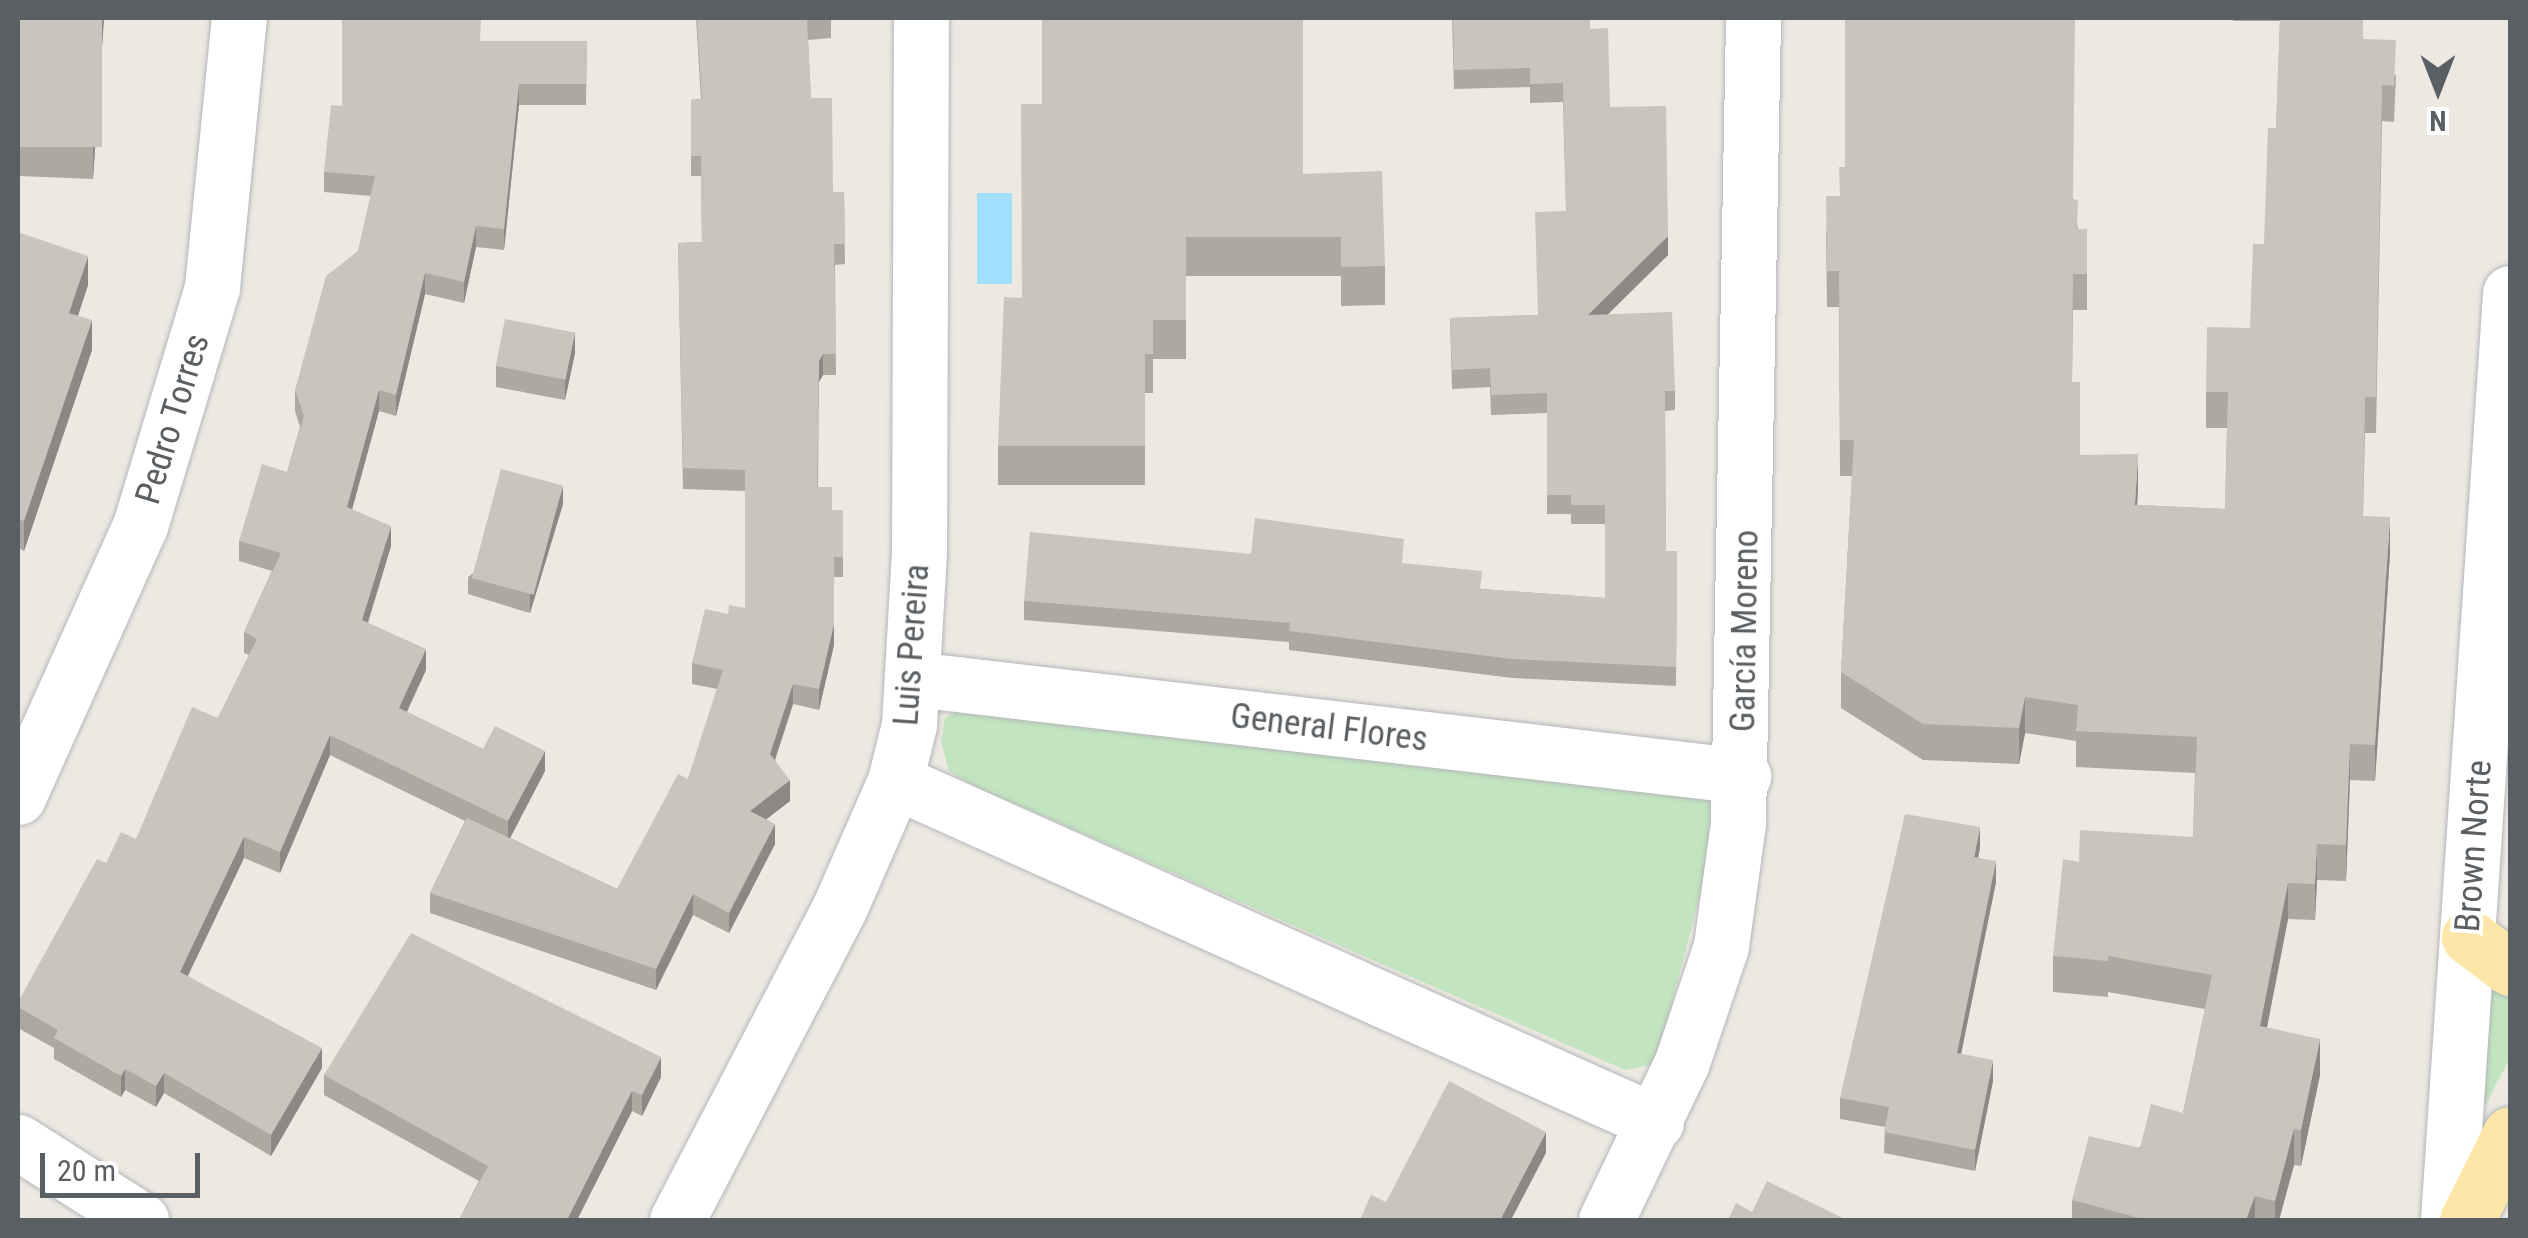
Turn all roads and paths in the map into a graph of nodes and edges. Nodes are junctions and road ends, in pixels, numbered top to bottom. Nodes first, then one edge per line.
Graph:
1 (239, 18) edge
2 (920, 18) edge
3 (1753, 18) edge
4 (2510, 293) edge
5 (914, 679) junction
6 (1743, 776) junction
7 (895, 781) junction
8 (18, 797) edge
9 (2490, 952) edge
10 (1656, 1122) junction
11 (2510, 1134) edge
12 (18, 1142) edge
13 (142, 1220) edge
14 (676, 1220) edge
15 (1606, 1220) edge
16 (2448, 1220) edge
17 (2467, 1220) edge

1 - 8 street, Pedro Torres
2 - 5 street, Luis Pereira
3 - 6 street, García Moreno
4 - 9 street, Brown Norte
5 - 6 street, General Flores
5 - 7 street, Luis Pereira
6 - 10 street, García Moreno
7 - 10 street
7 - 14 street, Luis Pereira
9 - 16 street, Brown Norte
10 - 15 street, García Moreno
11 - 17 main road
12 - 13 street

